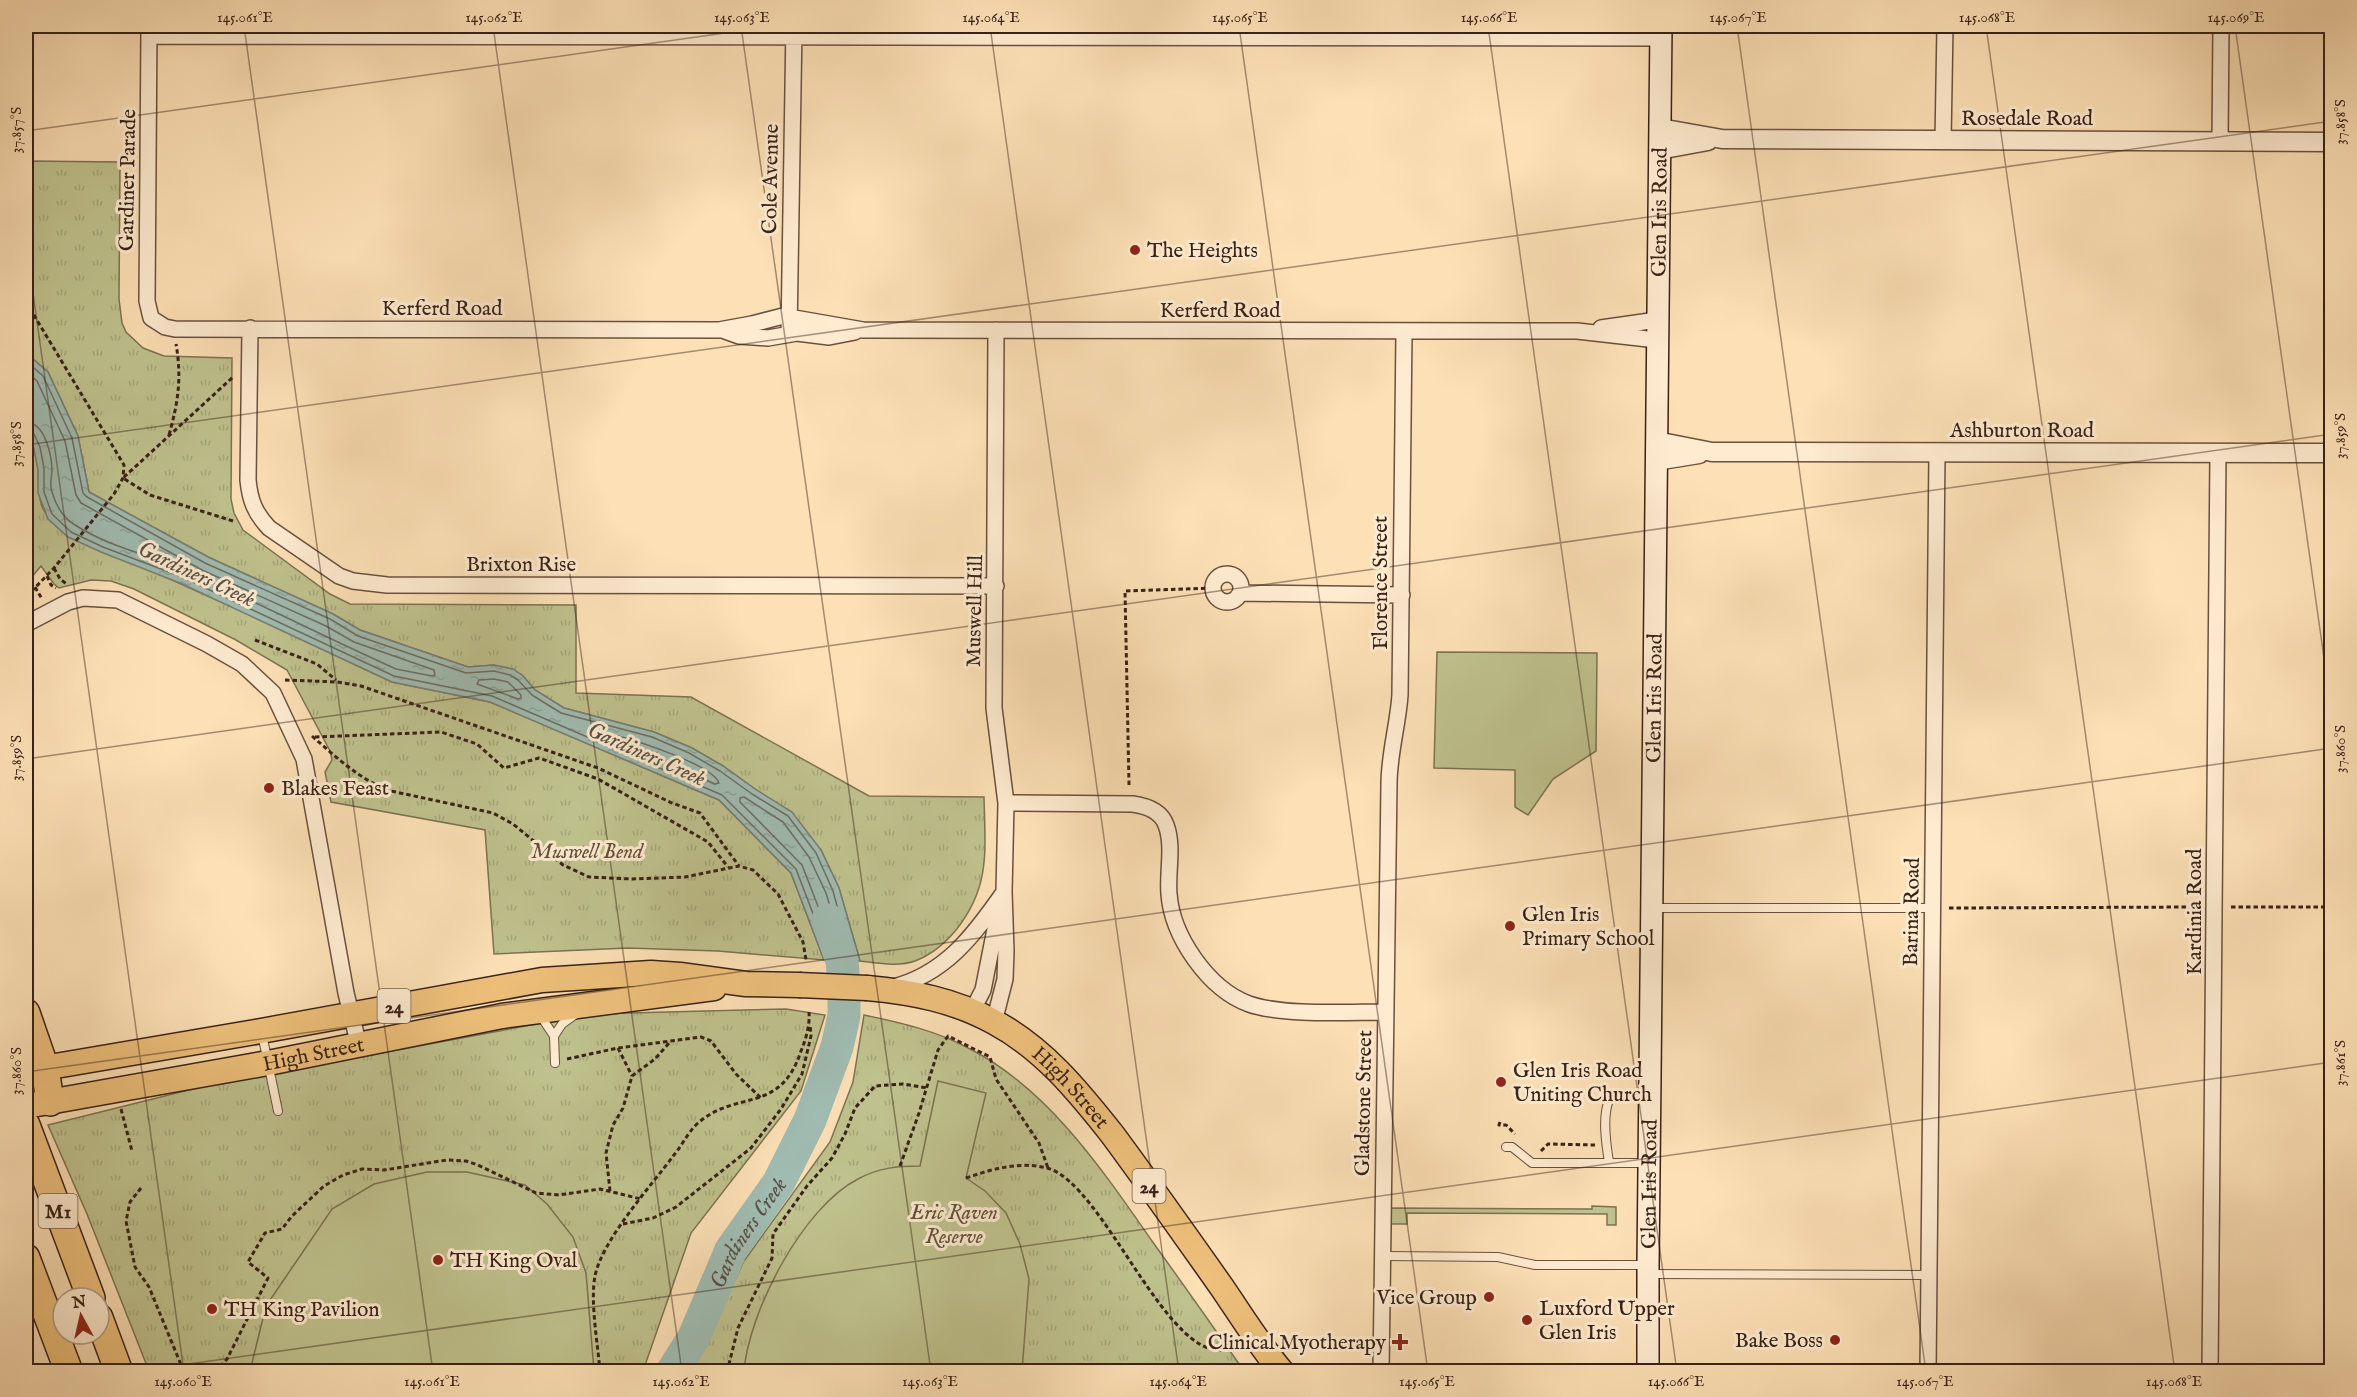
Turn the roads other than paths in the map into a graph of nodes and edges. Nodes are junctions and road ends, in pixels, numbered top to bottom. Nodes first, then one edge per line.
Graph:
1 (1945, 26) edge
2 (2222, 26) edge
3 (149, 31) edge
4 (794, 31) edge
5 (1661, 32) edge
6 (1660, 128) junction
7 (1722, 139) junction
8 (1943, 141) junction
9 (2220, 141) junction
10 (2331, 142) edge
11 (1659, 150) junction
12 (789, 316) junction
13 (165, 327) joint
14 (250, 328) junction
15 (720, 330) junction
16 (863, 330) junction
17 (996, 330) junction
18 (1657, 330) junction
19 (1404, 331) junction
20 (789, 333) junction
21 (1656, 451) junction
22 (1937, 452) junction
23 (2218, 453) junction
24 (2331, 453) edge
25 (996, 586) junction
26 (1214, 588) road end
27 (1402, 595) junction
28 (26, 624) edge
29 (1006, 803) junction
30 (1388, 834) joint
31 (1004, 892) junction
32 (1652, 908) junction
33 (1932, 908) junction
34 (746, 984) junction
35 (875, 989) junction
36 (590, 1004) junction
37 (537, 1011) junction
38 (972, 1011) junction
39 (26, 1012) edge
40 (1386, 1012) junction
41 (350, 1014) junction
42 (994, 1022) junction
43 (261, 1031) junction
44 (554, 1036) junction
45 (359, 1046) junction
46 (268, 1063) junction
47 (555, 1063) dead end
48 (34, 1070) edge
49 (1650, 1096) junction
50 (40, 1104) edge
51 (278, 1111) dead end
52 (26, 1125) edge
53 (1506, 1147) dead end
54 (1609, 1162) junction
55 (1649, 1162) junction
56 (1383, 1256) junction
57 (26, 1258) edge
58 (1648, 1270) junction
59 (1929, 1275) junction
60 (87, 1286) edge
61 (110, 1346) edge
62 (69, 1371) edge
63 (119, 1371) edge
64 (1282, 1371) edge
65 (1381, 1371) edge
66 (1648, 1371) edge
67 (1928, 1371) edge
68 (2210, 1371) edge

1 - 8 street
2 - 9 street
3 - 4 street
3 - 13 street, Gardiner Parade
4 - 5 street
4 - 12 street, Cole Avenue
5 - 6 main road, Glen Iris Road
6 - 7 street, Rosedale Road
6 - 11 main road, Glen Iris Road
7 - 8 street, Rosedale Road
7 - 11 street, Rosedale Road
8 - 9 street, Rosedale Road
9 - 10 street, Rosedale Road
11 - 18 main road, Glen Iris Road
12 - 15 street, Kerferd Road
12 - 16 street, Kerferd Road
12 - 20 street, Cole Avenue
13 - 14 street, Kerferd Road
14 - 15 street, Kerferd Road
14 - 25 street, Brixton Rise
15 - 20 street, Kerferd Road
16 - 17 street, Kerferd Road
16 - 20 street, Kerferd Road
17 - 19 street, Kerferd Road
17 - 25 street, Muswell Hill
18 - 19 street, Kerferd Road
18 - 21 main road, Glen Iris Road
19 - 27 street, Florence Street
21 - 22 street, Ashburton Road
21 - 32 main road, Glen Iris Road
22 - 23 street, Ashburton Road
22 - 33 street, Barina Road
23 - 24 street, Ashburton Road
23 - 68 street, Kardinia Road
25 - 29 street, Muswell Hill
26 - 27 street
27 - 30 street, Florence Street
28 - 41 street
29 - 31 street, Muswell Hill
29 - 40 street
30 - 40 street, Gladstone Street
31 - 35 street
31 - 38 street, Muswell Hill
31 - 42 street, Muswell Hill
32 - 33 lane
32 - 49 main road, Glen Iris Road
33 - 59 street, Barina Road
34 - 35 main road, High Street / 24, bridge
34 - 36 main road, High Street / 24
34 - 41 main road, High Street / 24
35 - 38 main road, High Street / 24
36 - 37 main road, High Street / 24
36 - 44 lane
37 - 44 lane
37 - 45 main road, High Street / 24
38 - 42 main road, High Street / 24
39 - 48 highway
40 - 56 street, Gladstone Street
41 - 43 main road, High Street / 24
41 - 45 street
42 - 64 main road, High Street / 24
43 - 46 lane
43 - 48 main road, High Street / 24
44 - 47 lane
45 - 46 main road, High Street / 24
46 - 50 main road, High Street / 24
46 - 51 lane
48 - 50 highway
49 - 54 lane
49 - 55 main road, Glen Iris Road
52 - 60 highway, M1
53 - 54 lane
54 - 55 lane
55 - 58 main road, Glen Iris Road
56 - 58 lane
56 - 65 street, Gladstone Street
57 - 62 highway
58 - 59 lane
58 - 66 main road, Glen Iris Road
59 - 67 street, Barina Road
61 - 63 highway

